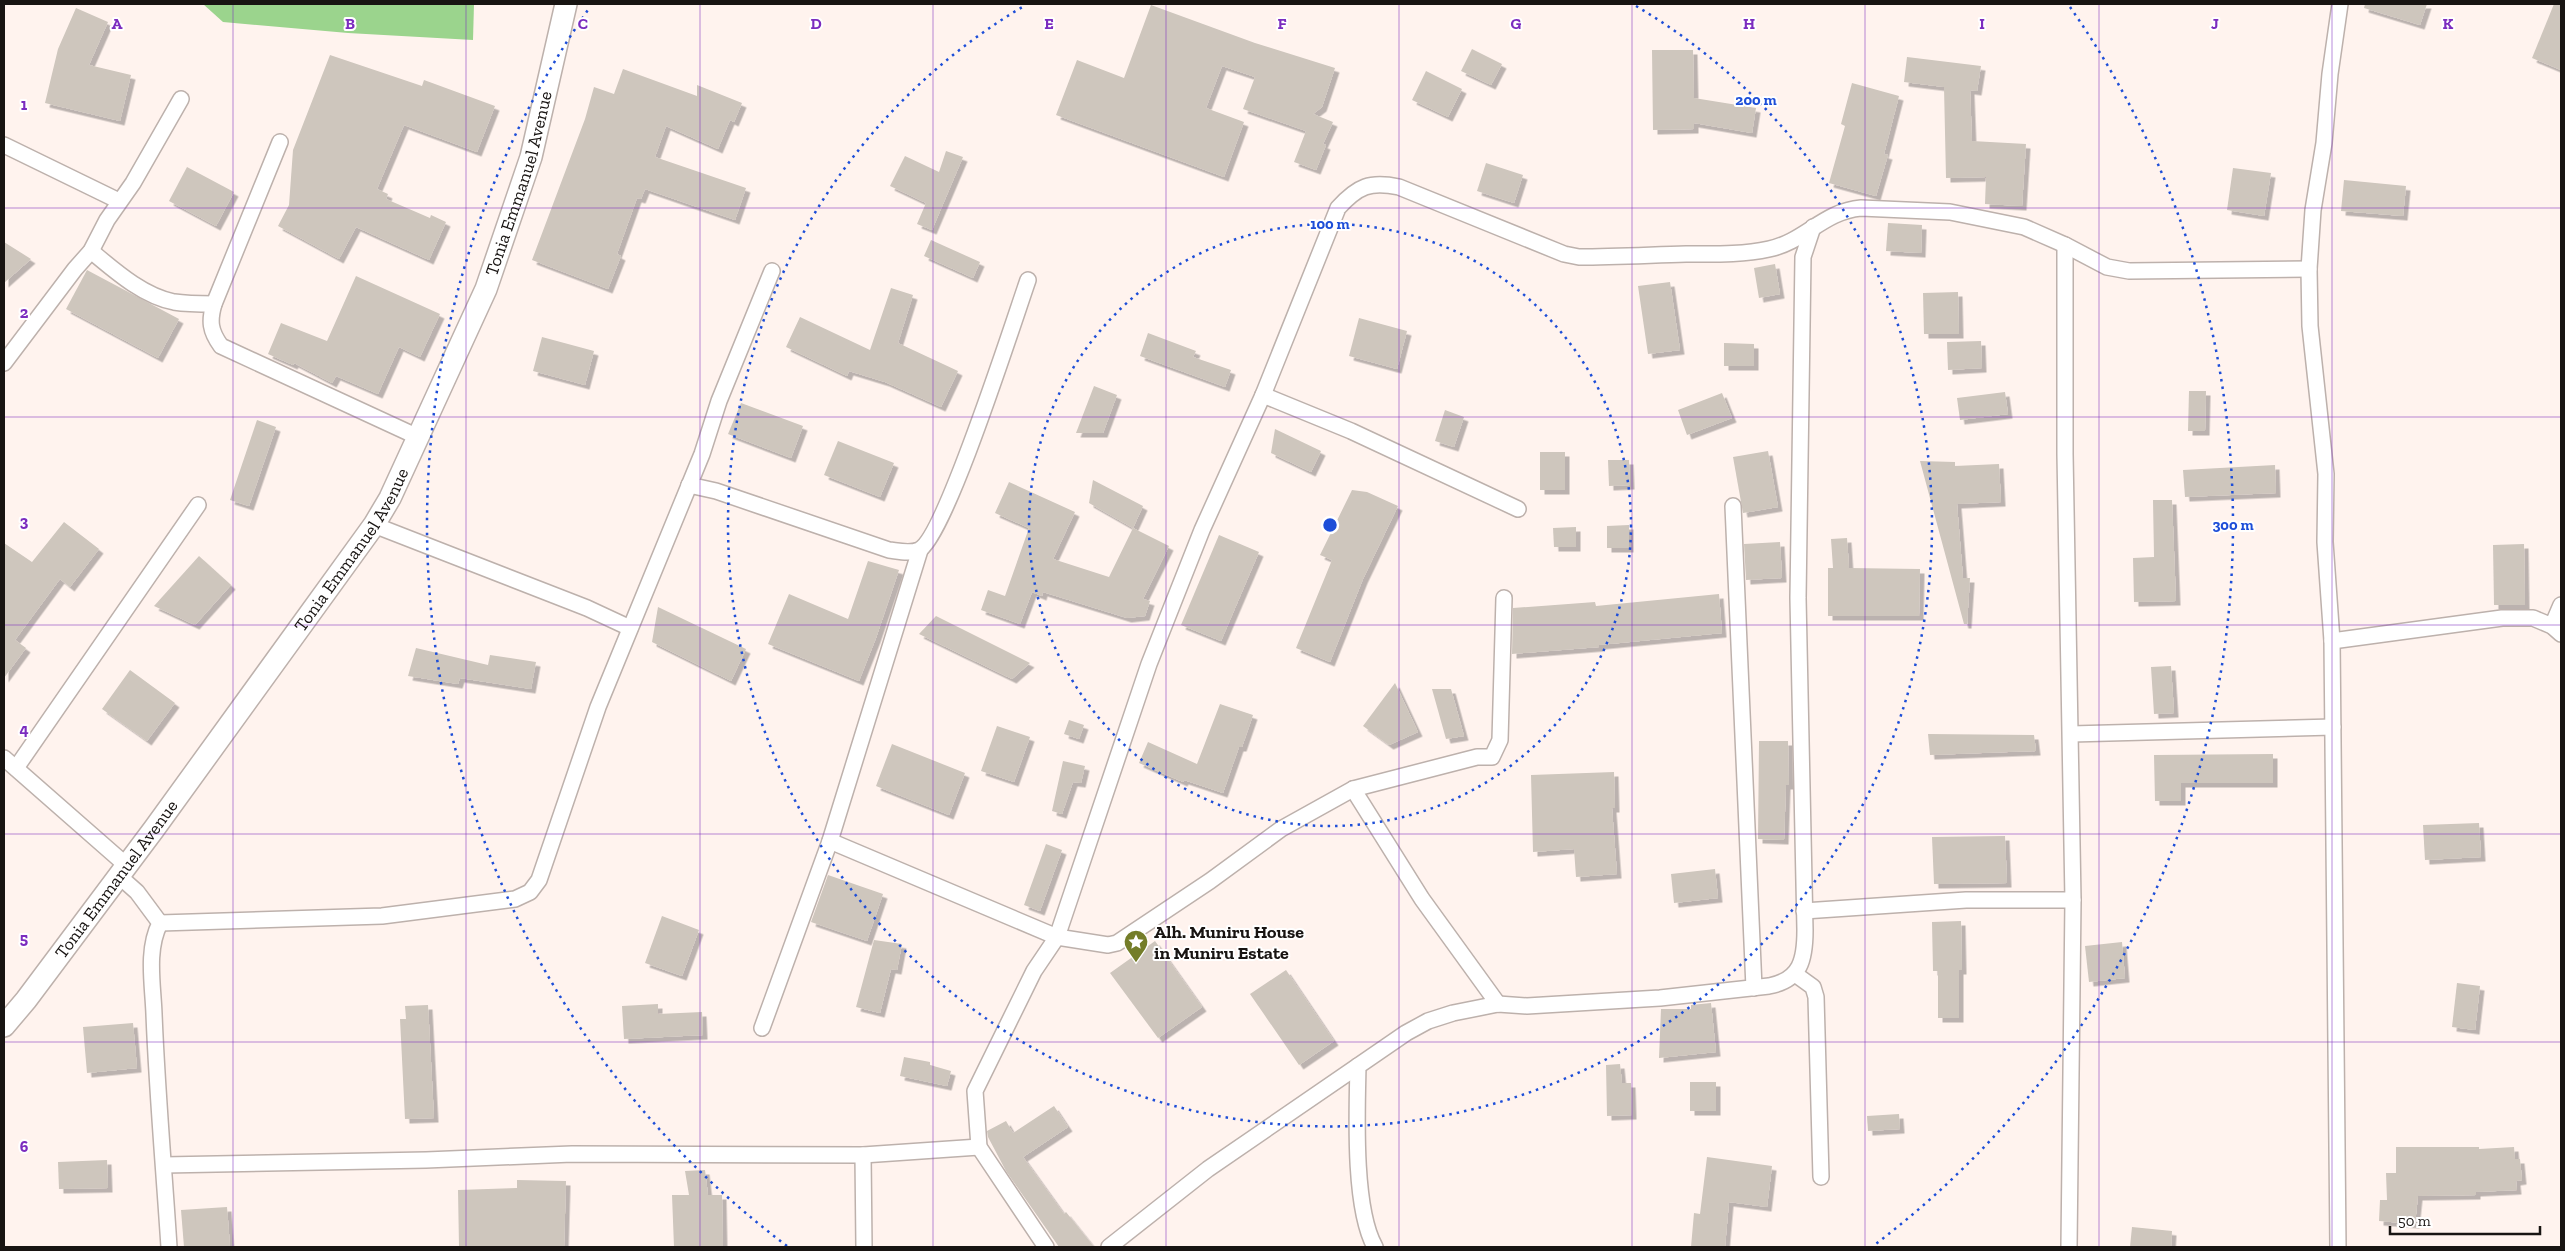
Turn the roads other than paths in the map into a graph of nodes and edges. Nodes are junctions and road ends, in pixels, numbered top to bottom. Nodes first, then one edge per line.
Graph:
1 (566, 4) edge
2 (2340, 4) edge
3 (181, 99) dead end
4 (280, 142) dead end
5 (4, 145) edge
6 (119, 200) junction
7 (1813, 227) junction
8 (1782, 245) junction
9 (2065, 245) junction
10 (91, 251) junction
11 (1803, 257) junction
12 (2309, 269) junction
13 (772, 271) dead end
14 (1028, 280) dead end
15 (214, 304) junction
16 (4, 363) edge
17 (1263, 396) junction
18 (418, 437) junction
19 (689, 485) junction
20 (198, 505) dead end
21 (1733, 506) dead end
22 (1518, 509) dead end
23 (374, 525) junction
24 (920, 550) junction
25 (1504, 598) dead end
26 (2561, 605) edge
27 (630, 628) junction
28 (2556, 630) edge
29 (2332, 641) junction
30 (2333, 727) junction
31 (2071, 734) junction
32 (4, 758) edge
33 (16, 768) junction
34 (1353, 789) junction
35 (830, 841) junction
36 (122, 870) junction
37 (2073, 900) junction
38 (1804, 911) junction
39 (160, 924) junction
40 (1057, 937) junction
41 (1795, 974) junction
42 (1754, 988) junction
43 (1498, 1004) junction
44 (4, 1026) edge
45 (762, 1028) dead end
46 (1358, 1066) junction
47 (979, 1147) junction
48 (863, 1155) junction
49 (164, 1165) junction
50 (1821, 1177) dead end
51 (169, 1247) edge
52 (864, 1247) edge
53 (1046, 1247) edge
54 (1109, 1247) edge
55 (1375, 1247) edge
56 (2069, 1247) edge
57 (2338, 1247) edge

1 - 18 street, Tonia Emmanuel Avenue
2 - 12 street
3 - 6 street
4 - 15 street
5 - 6 street
6 - 10 street
7 - 8 street
7 - 9 street
7 - 11 street
8 - 11 street
8 - 17 street
9 - 12 street
9 - 31 street
10 - 15 street
10 - 16 street
11 - 38 street
12 - 29 street
13 - 19 street
14 - 24 street
15 - 18 street
17 - 22 street
17 - 40 street
18 - 23 street, Tonia Emmanuel Avenue
19 - 24 street
19 - 27 street
20 - 33 street
21 - 42 street
23 - 27 street
23 - 36 street, Tonia Emmanuel Avenue
24 - 35 street
25 - 34 street
26 - 28 street
27 - 39 street
28 - 29 street
29 - 30 street
30 - 31 street
30 - 57 street
31 - 37 street
32 - 33 street
33 - 36 street
34 - 40 street
34 - 43 street
35 - 40 street
35 - 45 street
36 - 39 street
36 - 44 street, Tonia Emmanuel Avenue
37 - 38 street
37 - 56 street
38 - 41 street
39 - 49 street
40 - 47 street
41 - 42 street
41 - 50 street
42 - 43 street
43 - 46 street
46 - 54 street
46 - 55 street
47 - 48 street
47 - 53 street
48 - 49 street
48 - 52 street
49 - 51 street

